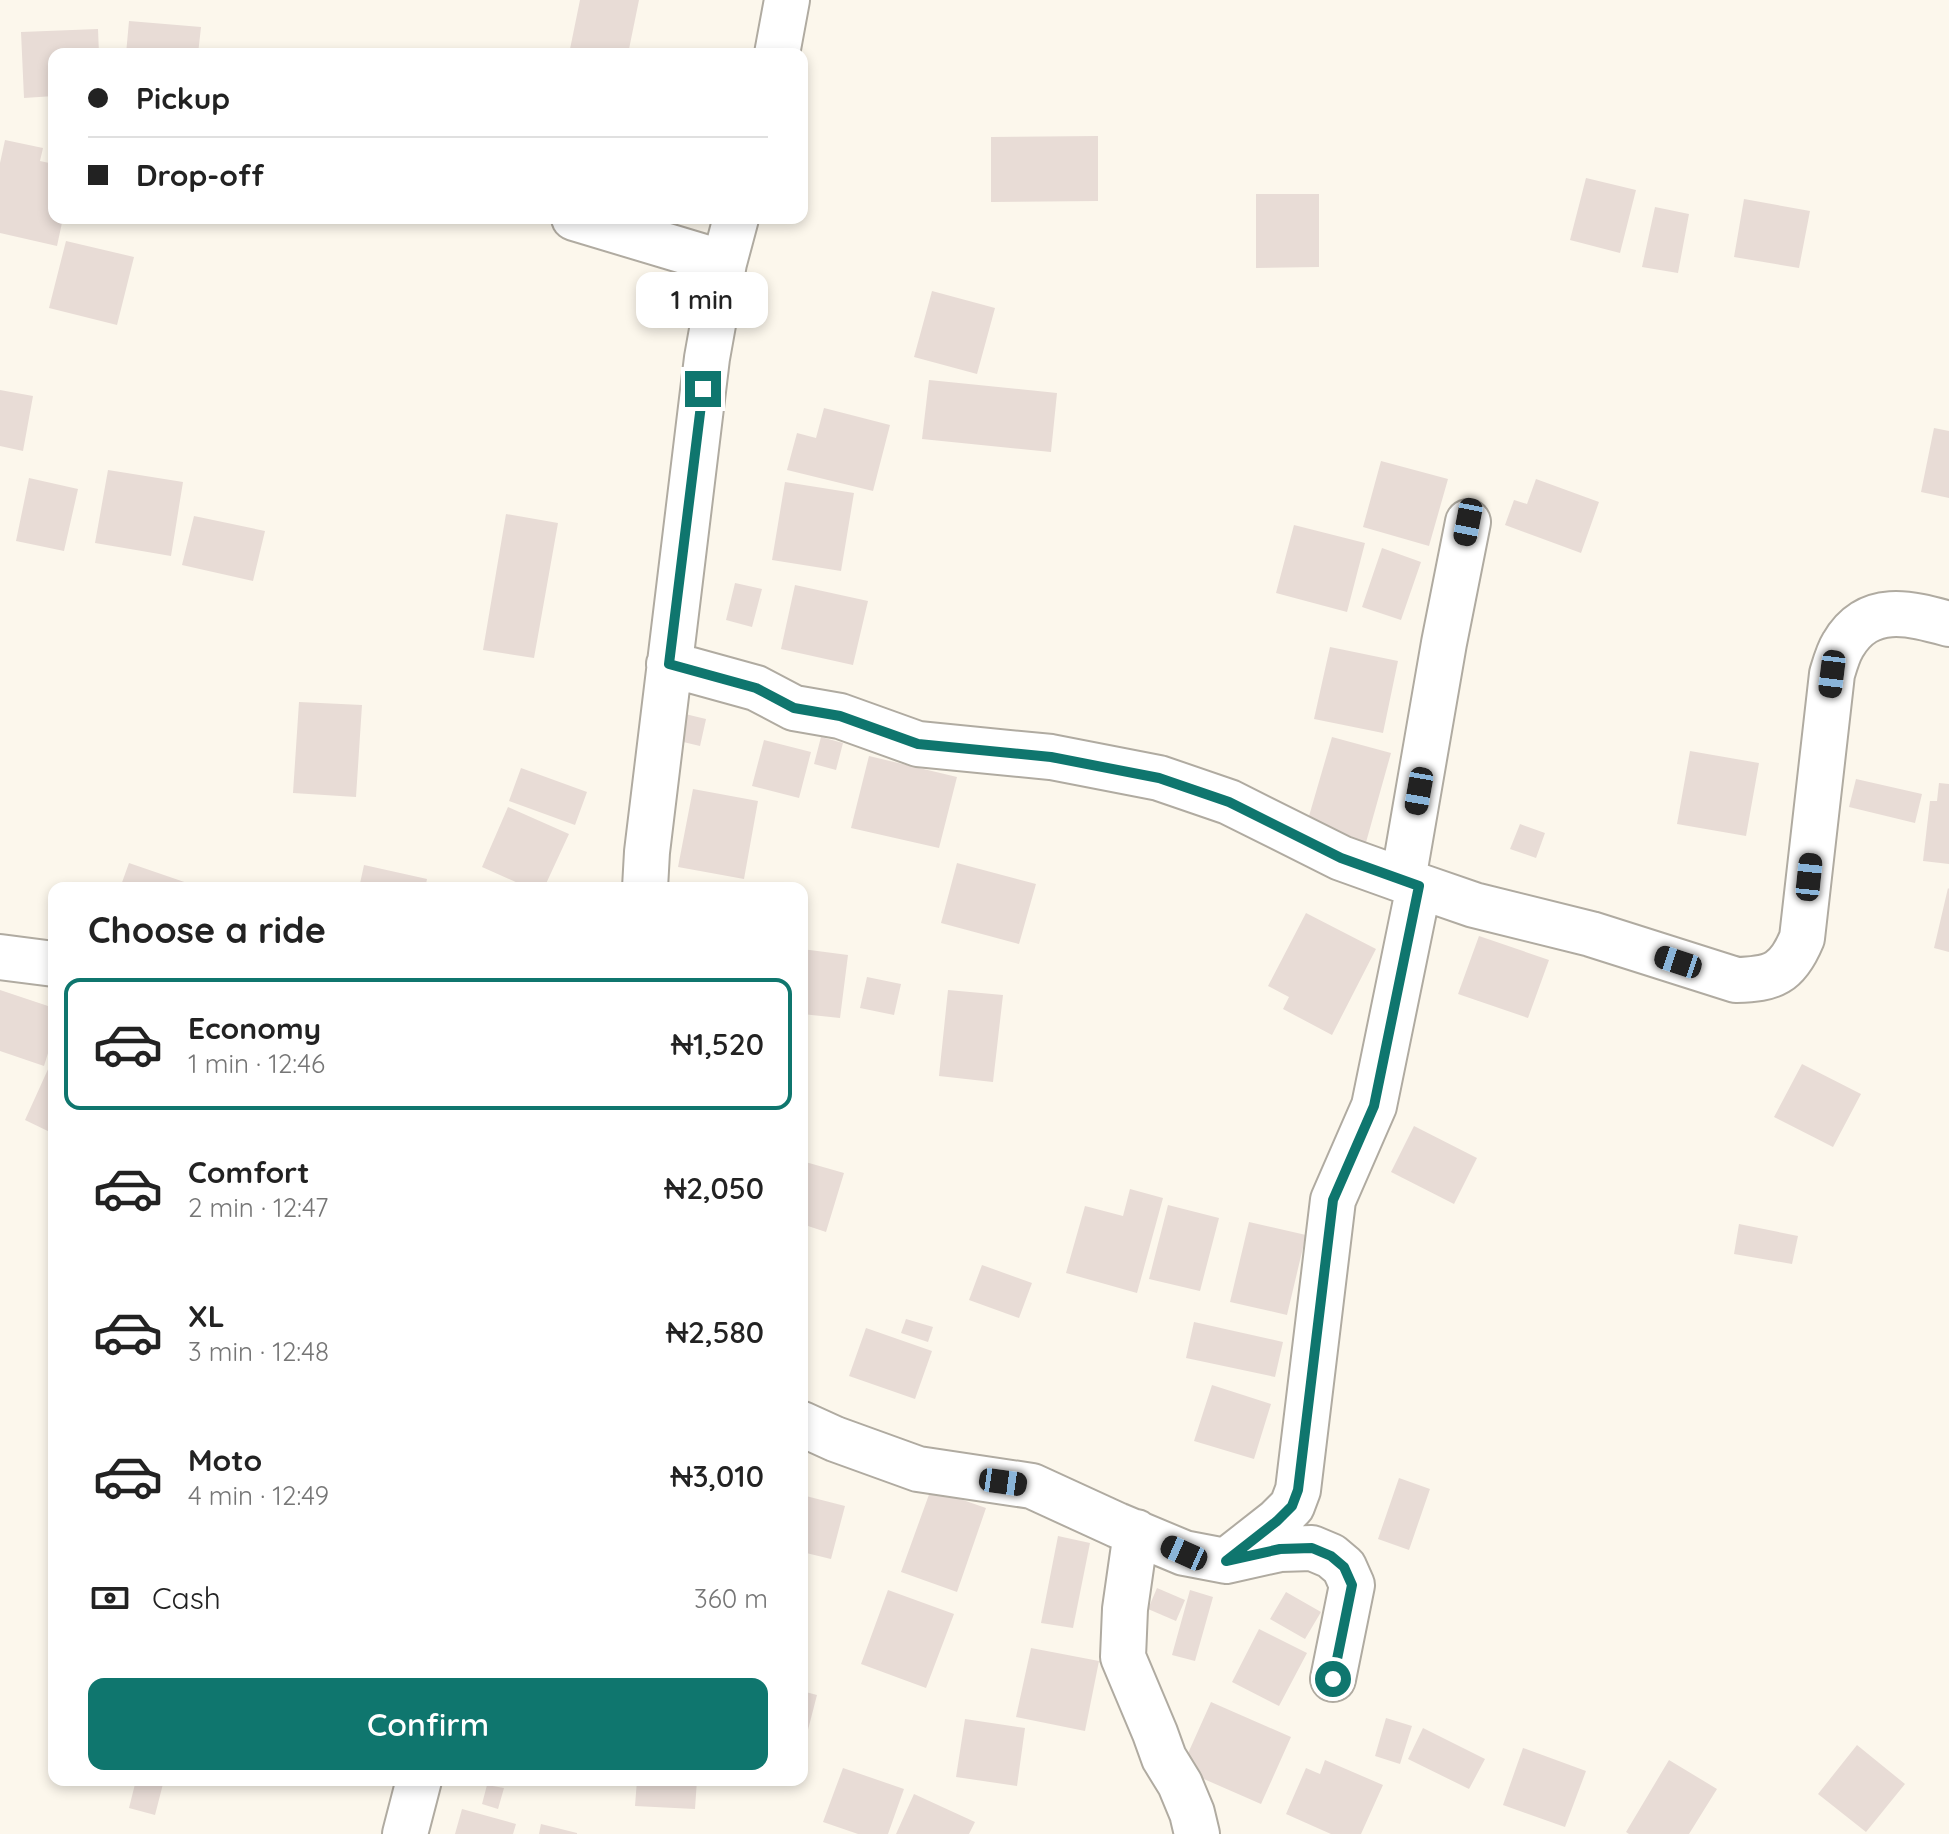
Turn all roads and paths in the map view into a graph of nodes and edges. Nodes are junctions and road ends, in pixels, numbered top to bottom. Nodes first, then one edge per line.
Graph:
1 (787, 0) edge
2 (778, 48) edge
3 (594, 224) edge
4 (734, 224) edge
5 (724, 263) junction
6 (1468, 522) dead end
7 (1949, 624) edge
8 (669, 664) junction
9 (645, 882) edge
10 (1411, 883) junction
11 (0, 957) edge
12 (48, 963) edge
13 (808, 1427) edge
14 (1136, 1532) junction
15 (1226, 1561) junction
16 (1333, 1679) dead end
17 (417, 1786) edge
18 (405, 1834) edge
19 (1197, 1834) edge

1 - 2 street
3 - 5 street
4 - 5 street
5 - 8 street
6 - 10 street
7 - 10 street
8 - 9 street
8 - 10 street
10 - 15 street
11 - 12 street
13 - 14 street
14 - 15 street
14 - 19 street
15 - 16 street
17 - 18 street

